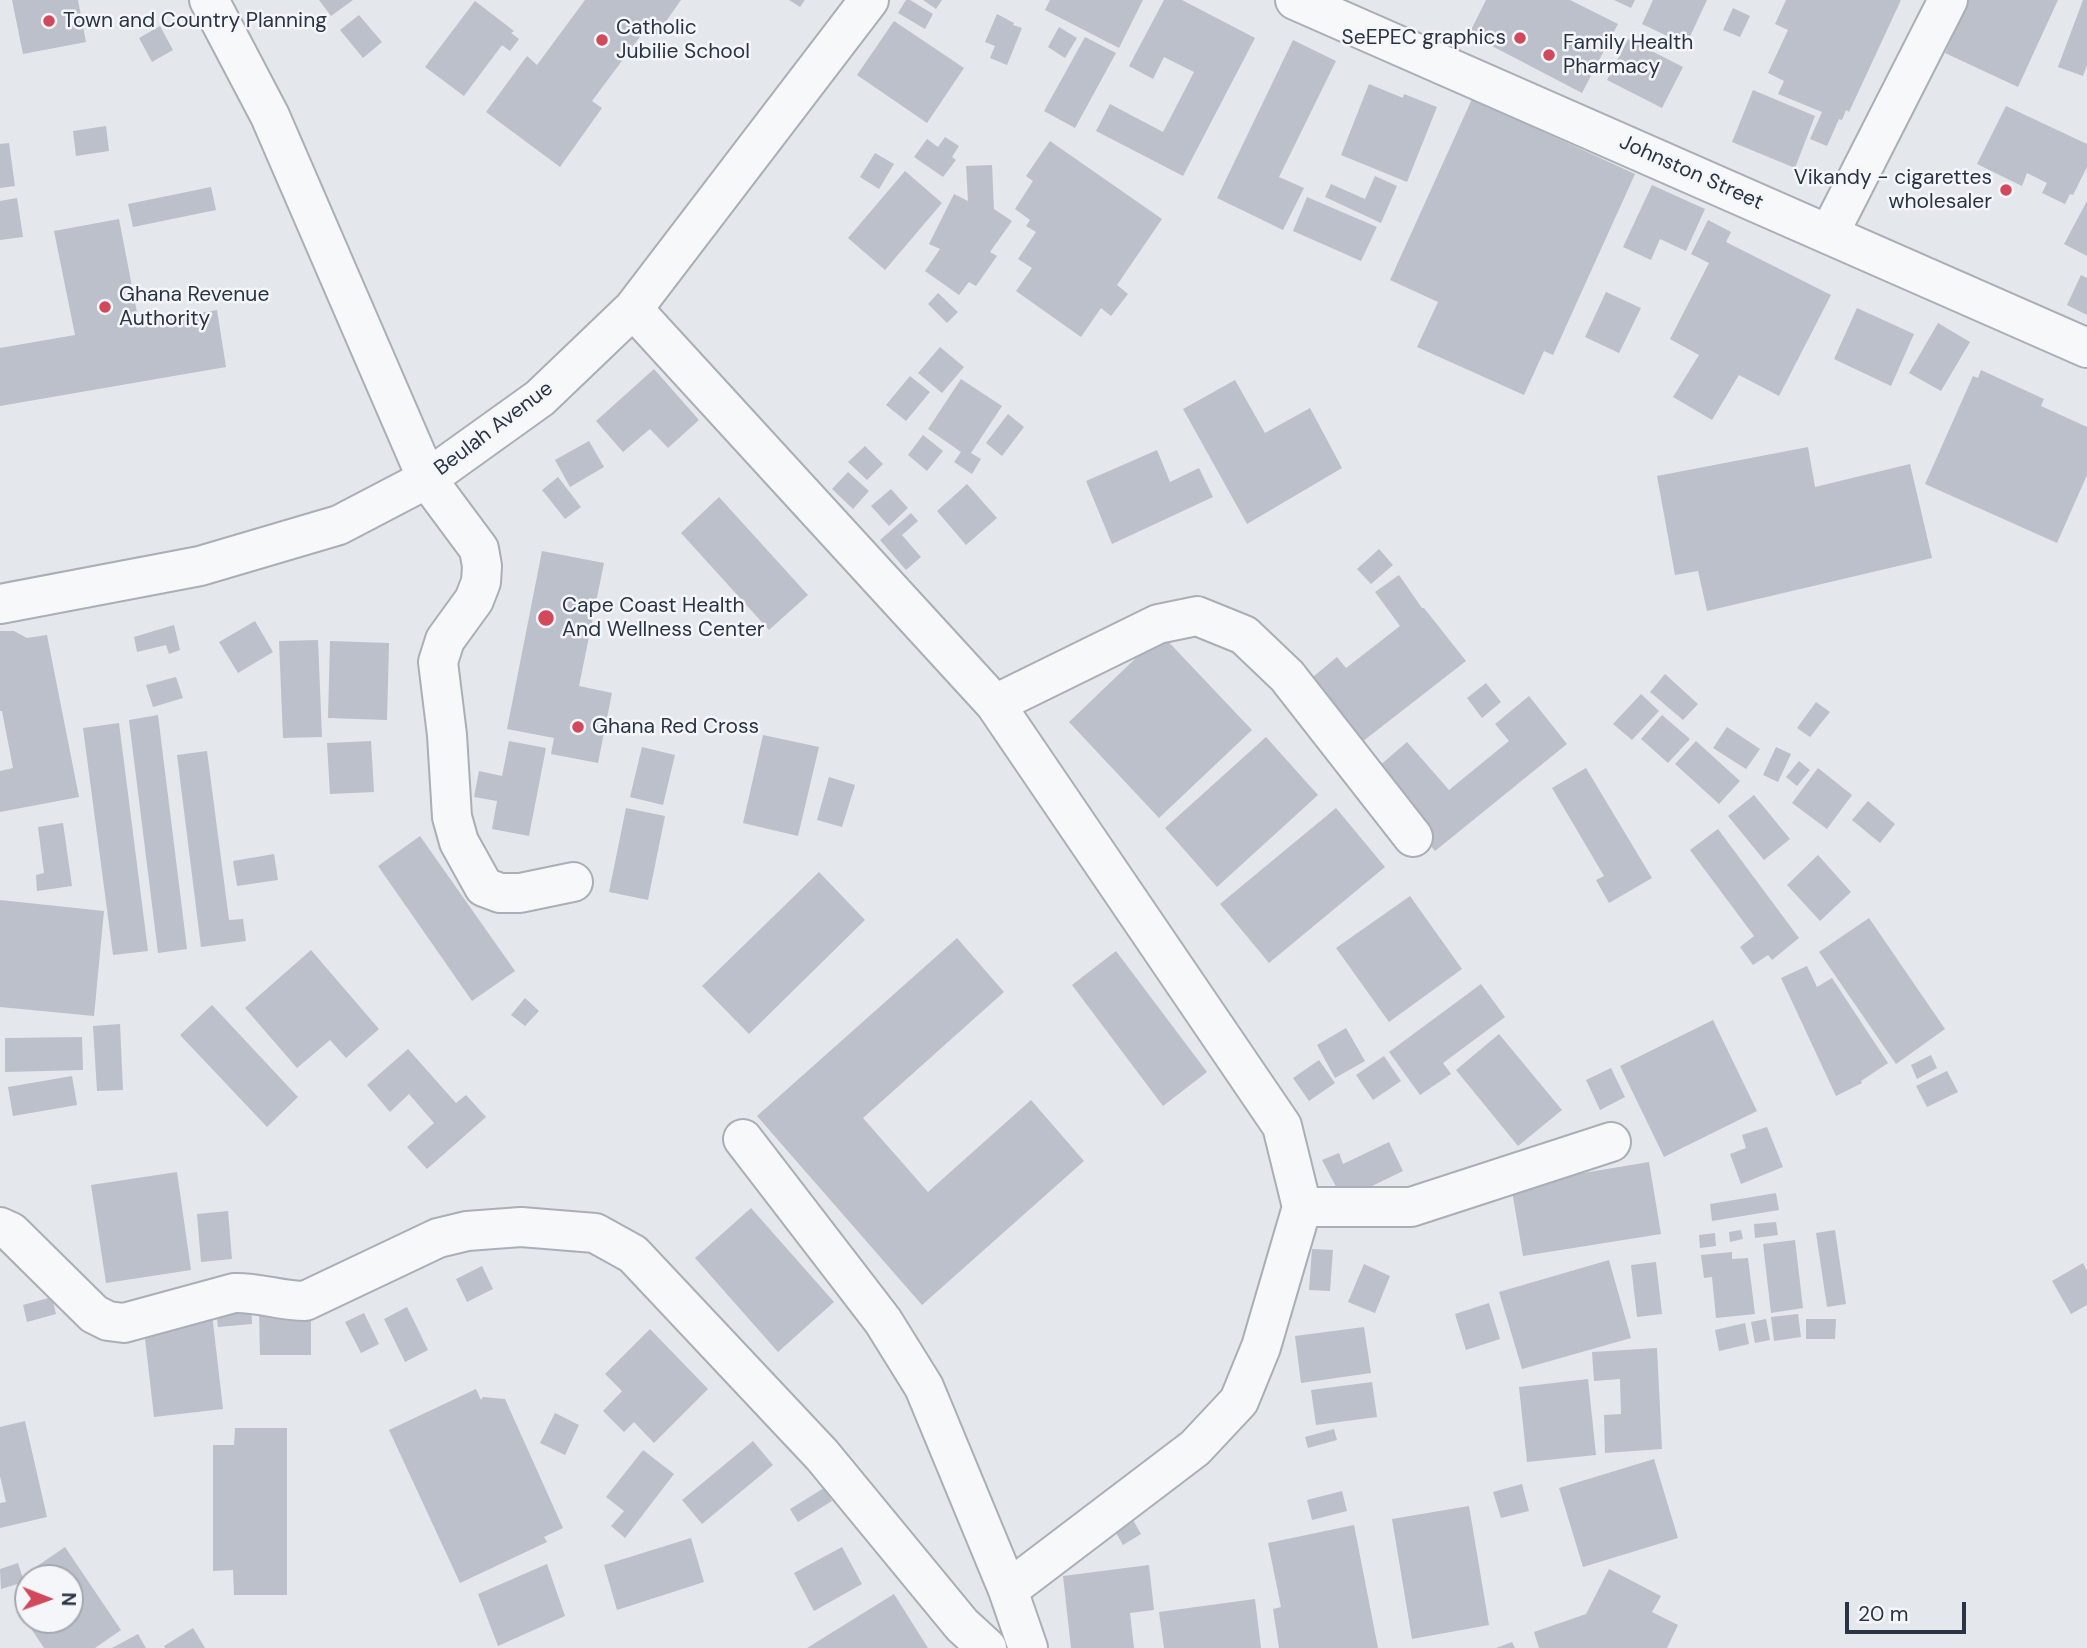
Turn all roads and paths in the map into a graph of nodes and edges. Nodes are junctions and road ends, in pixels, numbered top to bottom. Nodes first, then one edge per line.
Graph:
1 (209, 0) edge
2 (869, 0) edge
3 (1295, 0) edge
4 (1948, 0) edge
5 (1829, 234) junction
6 (633, 309) junction
7 (2087, 348) edge
8 (427, 478) junction
9 (0, 604) edge
10 (995, 704) junction
11 (1413, 837) dead end
12 (573, 882) dead end
13 (743, 1139) dead end
14 (1611, 1142) dead end
15 (1302, 1208) junction
16 (0, 1227) edge
17 (1008, 1590) junction
18 (987, 1648) edge
19 (1028, 1648) edge

1 - 8 street
2 - 6 street, Beulah Avenue
3 - 5 street, Johnston Street
4 - 5 street
5 - 7 street, Johnston Street
6 - 8 street, Beulah Avenue
6 - 10 street
8 - 9 street, Beulah Avenue
8 - 12 street
10 - 11 street
10 - 15 street
13 - 17 street
14 - 15 street
15 - 17 street
16 - 18 street
17 - 19 street

